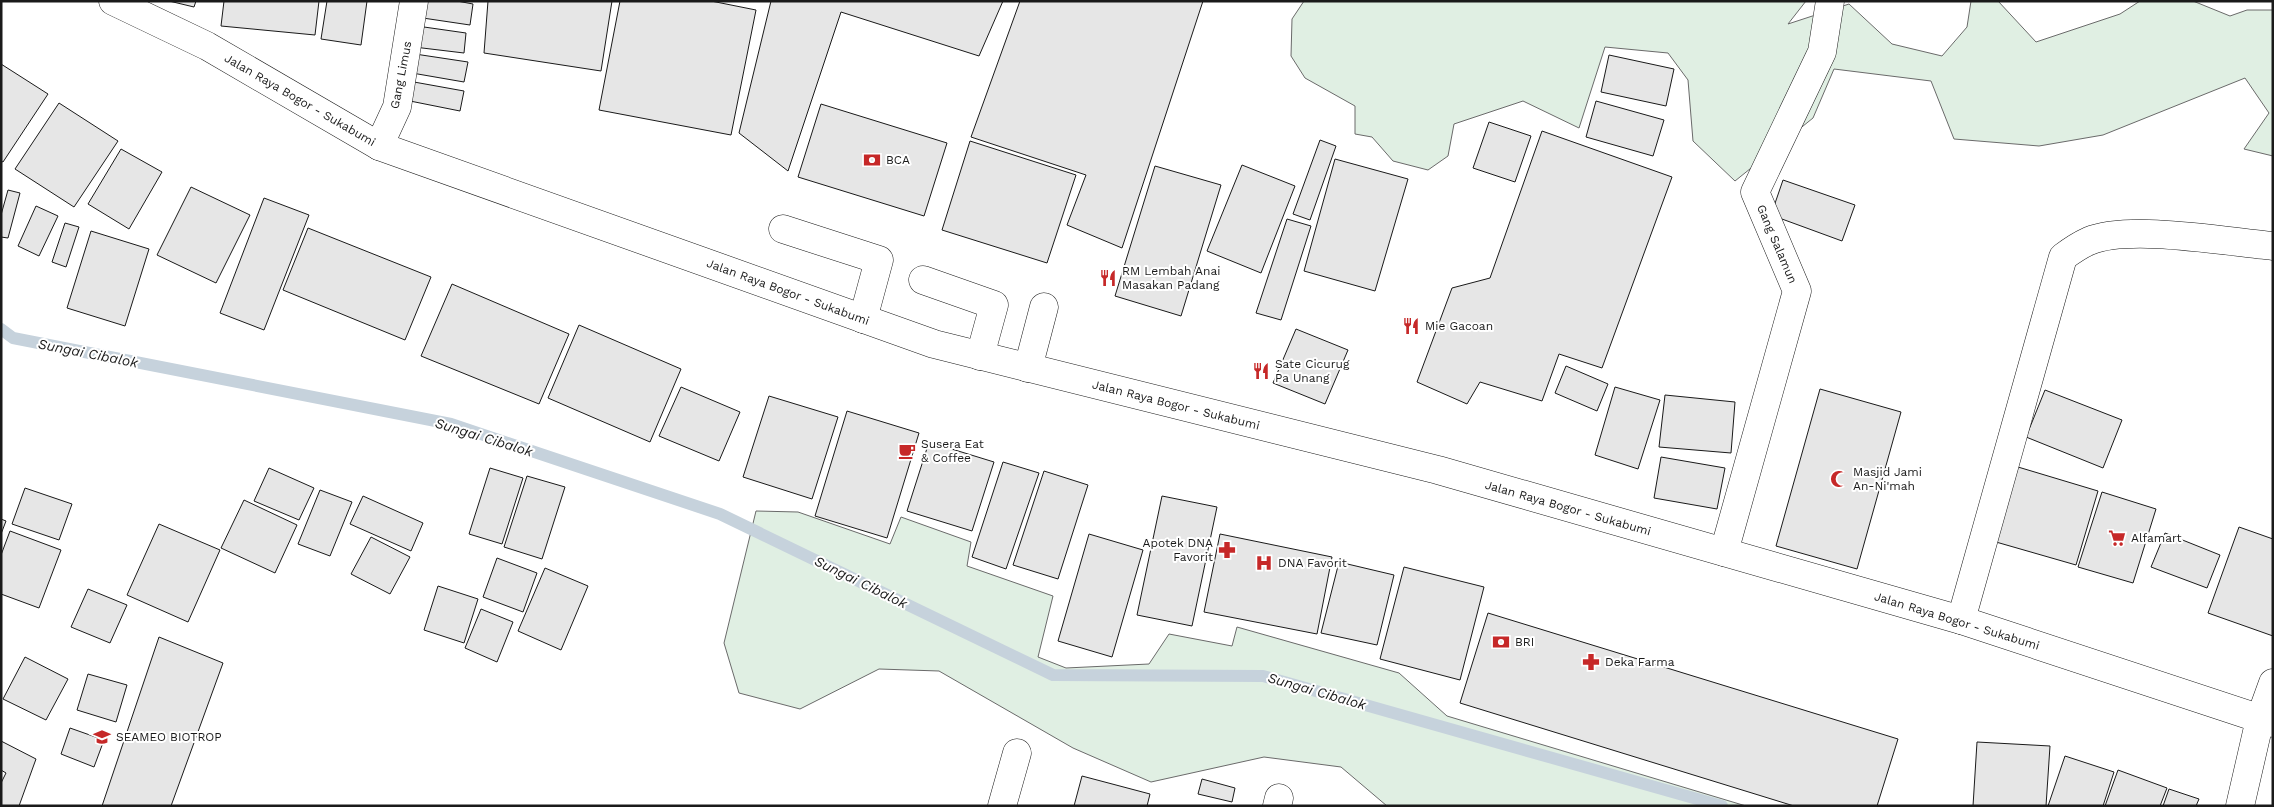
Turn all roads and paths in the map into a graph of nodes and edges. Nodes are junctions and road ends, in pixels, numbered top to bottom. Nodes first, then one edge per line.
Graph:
1 (113, 1) edge
2 (414, 1) edge
3 (1830, 1) edge
4 (379, 146) junction
5 (783, 229) dead end
6 (2273, 246) edge
7 (923, 280) dead end
8 (1044, 307) dead end
9 (863, 319) junction
10 (980, 356) junction
11 (1028, 368) junction
12 (1724, 552) junction
13 (1961, 620) junction
14 (2273, 683) edge
15 (2266, 721) edge
16 (1017, 753) dead end
17 (1002, 806) edge
18 (2240, 806) edge

1 - 4 main road, Jalan Raya Bogor - Sukabumi
2 - 4 main road, Gang Limus
3 - 12 main road, Gang Salamun
4 - 9 main road, Jalan Raya Bogor - Sukabumi
5 - 9 main road
6 - 13 main road
7 - 10 main road
8 - 11 main road
9 - 10 main road, Jalan Raya Bogor - Sukabumi
10 - 11 main road, Jalan Raya Bogor - Sukabumi
11 - 12 main road, Jalan Raya Bogor - Sukabumi
12 - 13 main road, Jalan Raya Bogor - Sukabumi
13 - 15 main road, Jalan Raya Bogor - Sukabumi
14 - 15 main road
15 - 18 main road
16 - 17 main road

